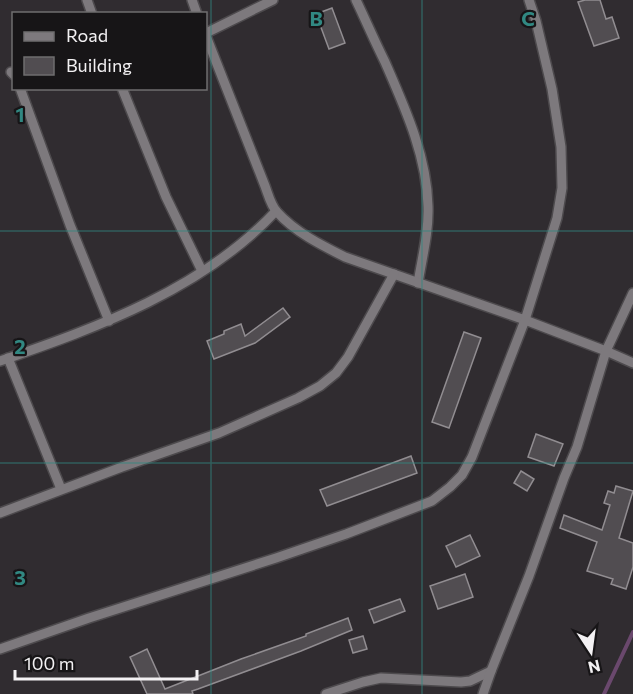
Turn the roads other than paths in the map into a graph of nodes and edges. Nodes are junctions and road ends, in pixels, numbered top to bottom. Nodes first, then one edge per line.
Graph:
1 (273, 0) edge
2 (356, 0) edge
3 (529, 0) edge
4 (207, 34) edge
5 (207, 38) edge
6 (21, 90) edge
7 (123, 90) edge
8 (276, 211) junction
9 (202, 271) junction
10 (394, 273) junction
11 (418, 283) junction
12 (633, 293) edge
13 (525, 320) junction
14 (109, 321) junction
15 (606, 351) junction
16 (4, 360) edge
17 (633, 363) edge
18 (61, 489) junction
19 (0, 513) edge
20 (0, 649) edge
21 (490, 671) junction
22 (326, 694) edge
23 (483, 694) edge

1 - 4 street
2 - 11 street
3 - 13 street
5 - 8 street
6 - 14 street
7 - 9 street
8 - 9 street
8 - 10 street
9 - 14 street
10 - 11 street
10 - 18 street
11 - 13 street
12 - 15 street
13 - 15 street
13 - 20 street
14 - 16 street
15 - 17 street
15 - 21 street
16 - 18 street
18 - 19 street
21 - 22 street
21 - 23 street

